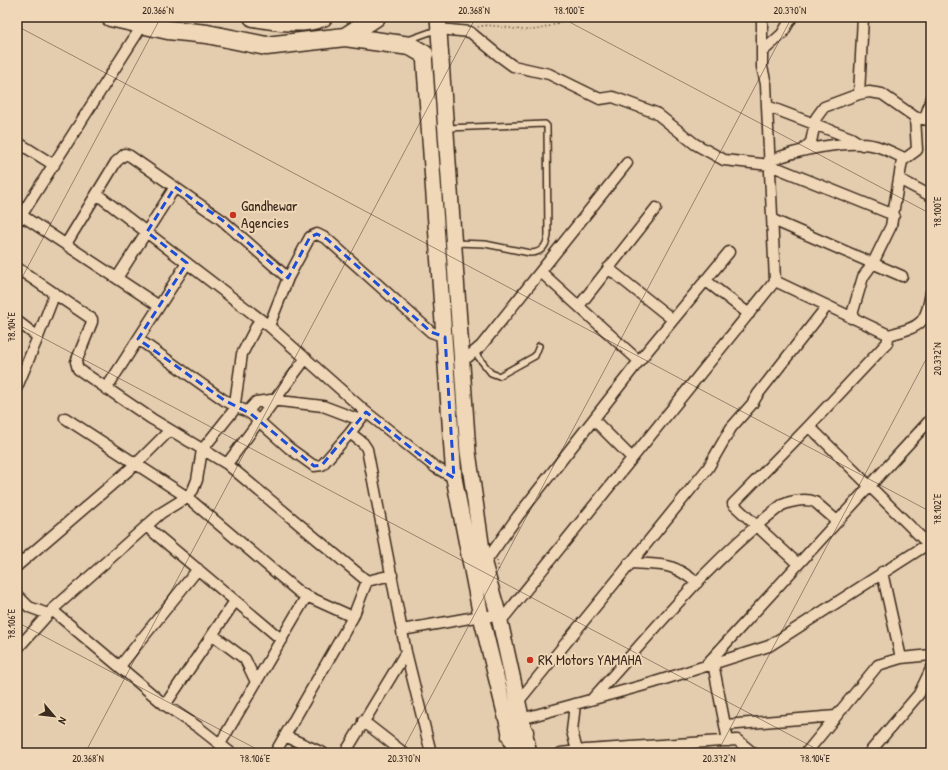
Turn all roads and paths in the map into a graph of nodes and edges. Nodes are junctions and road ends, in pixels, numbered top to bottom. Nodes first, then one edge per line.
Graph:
1 (110, 17) edge
2 (253, 17) edge
3 (323, 17) edge
4 (376, 17) edge
5 (571, 17) edge
6 (762, 17) edge
7 (792, 17) edge
8 (863, 17) edge
9 (145, 20) edge
10 (439, 23) edge
11 (470, 32) junction
12 (345, 37) junction
13 (398, 44) junction
14 (762, 52) junction
15 (424, 54) joint
16 (931, 92) edge
17 (859, 94) junction
18 (767, 106) junction
19 (923, 119) edge
20 (815, 124) junction
21 (446, 128) junction
22 (17, 142) edge
23 (862, 145) junction
24 (804, 149) junction
25 (904, 158) junction
26 (627, 163) dead end
27 (770, 163) junction
28 (54, 164) junction
29 (899, 179) junction
30 (175, 187) junction
31 (98, 195) junction
32 (931, 196) edge
33 (656, 208) dead end
34 (894, 215) junction
35 (19, 218) edge
36 (773, 220) junction
37 (147, 232) junction
38 (453, 243) junction
39 (66, 244) junction
40 (729, 252) dead end
41 (187, 263) junction
42 (873, 263) junction
43 (17, 268) edge
44 (608, 268) junction
45 (542, 273) junction
46 (902, 276) dead end
47 (117, 278) junction
48 (288, 278) junction
49 (705, 280) junction
50 (775, 281) junction
51 (931, 292) edge
52 (55, 293) junction
53 (159, 306) junction
54 (578, 306) junction
55 (827, 306) junction
56 (749, 314) junction
57 (851, 318) junction
58 (260, 319) junction
59 (672, 319) junction
60 (17, 321) edge
61 (268, 326) junction
62 (889, 335) junction
63 (38, 337) junction
64 (445, 337) junction
65 (138, 339) junction
66 (540, 346) dead end
67 (468, 355) junction
68 (306, 358) junction
69 (639, 361) junction
70 (18, 382) edge
71 (106, 389) junction
72 (276, 401) junction
73 (235, 406) junction
74 (247, 412) junction
75 (363, 416) junction
76 (65, 418) dead end
77 (931, 419) edge
78 (594, 420) junction
79 (260, 421) junction
80 (809, 426) junction
81 (170, 430) junction
82 (350, 433) junction
83 (202, 450) junction
84 (632, 458) junction
85 (136, 463) junction
86 (226, 464) junction
87 (454, 478) junction
88 (869, 485) junction
89 (187, 497) junction
90 (837, 521) junction
91 (146, 526) junction
92 (755, 526) junction
93 (929, 543) edge
94 (629, 563) junction
95 (484, 564) junction
96 (798, 564) junction
97 (17, 566) edge
98 (198, 569) junction
99 (882, 572) junction
100 (392, 575) junction
101 (367, 581) junction
102 (697, 583) junction
103 (17, 596) edge
104 (306, 597) junction
105 (236, 601) junction
106 (50, 612) junction
107 (481, 616) junction
108 (353, 617) junction
109 (499, 617) junction
110 (402, 630) junction
111 (213, 635) junction
112 (282, 640) junction
113 (17, 648) edge
114 (406, 652) junction
115 (931, 654) edge
116 (901, 658) junction
117 (710, 664) junction
118 (120, 666) junction
119 (931, 669) edge
120 (256, 682) junction
121 (592, 700) junction
122 (517, 703) junction
123 (575, 704) junction
124 (165, 705) junction
125 (836, 716) junction
126 (363, 721) junction
127 (725, 725) junction
128 (518, 735) edge
129 (285, 736) junction
130 (728, 741) junction
131 (220, 744) junction
132 (666, 745) junction
133 (577, 751) junction
134 (231, 753) edge
135 (275, 753) edge
136 (323, 753) edge
137 (345, 753) edge
138 (404, 753) edge
139 (431, 753) edge
140 (529, 753) edge
141 (561, 753) edge
142 (676, 753) edge
143 (753, 753) edge
144 (806, 753) edge
145 (869, 753) edge

1 - 9 highway
2 - 3 highway
4 - 12 highway
5 - 11 path
6 - 14 street
7 - 14 street
8 - 17 street
9 - 12 highway
9 - 28 street
10 - 11 street
10 - 13 lane
10 - 21 main road
11 - 27 street
12 - 13 highway
13 - 15 highway
14 - 18 street
15 - 64 main road
16 - 19 lane
17 - 19 street
17 - 20 street
18 - 20 street
18 - 27 street
19 - 25 street
20 - 23 street
20 - 24 street
21 - 38 main road
21 - 38 lane
22 - 28 street
23 - 24 street
23 - 25 street
24 - 27 street
25 - 29 street
26 - 45 street
27 - 34 street
27 - 36 street
28 - 35 street
29 - 32 street
29 - 34 street
30 - 31 street
30 - 37 street
30 - 48 street
31 - 37 street
31 - 39 street
33 - 44 street
34 - 42 street
35 - 39 street
36 - 42 street
36 - 50 street
37 - 41 street
37 - 47 street
38 - 67 main road
39 - 47 street
40 - 49 street
41 - 53 street
41 - 58 street
42 - 46 street
42 - 57 street
43 - 52 street
44 - 54 street
44 - 59 street
45 - 54 street
45 - 67 street
47 - 53 street
48 - 61 street
48 - 64 street
49 - 56 street
49 - 59 street
50 - 55 street
50 - 56 street
51 - 62 street
52 - 63 street
52 - 71 street
53 - 65 street
54 - 69 street
55 - 57 street
55 - 94 street
56 - 84 street
57 - 62 street
58 - 61 street
58 - 73 street
59 - 69 street
60 - 63 street
61 - 68 street
62 - 80 street
63 - 70 street
64 - 87 main road
65 - 71 street
65 - 73 street
66 - 67 lane
67 - 95 main road
68 - 72 street
68 - 75 street
69 - 78 street
71 - 81 street
72 - 74 street
72 - 75 street
72 - 79 street
73 - 74 street
73 - 83 street
74 - 79 street
75 - 82 street
75 - 87 street
76 - 85 street
77 - 88 street
78 - 84 street
78 - 95 street
79 - 82 street
79 - 86 street
80 - 88 street
80 - 92 street
81 - 83 street
81 - 85 street
82 - 100 street
83 - 86 street
83 - 89 street
84 - 109 street
85 - 89 street
85 - 97 street
86 - 101 street
87 - 107 main road
88 - 90 street
88 - 93 street
89 - 91 street
89 - 104 street
90 - 92 street
90 - 96 street
91 - 98 street
91 - 106 street
92 - 96 street
92 - 102 street
93 - 99 street
94 - 102 street
94 - 122 street
95 - 109 main road
96 - 117 street
98 - 105 street
98 - 118 street
99 - 116 street
99 - 117 street
100 - 101 street
100 - 110 street
101 - 108 street
102 - 121 street
103 - 106 street
104 - 108 street
104 - 112 street
105 - 111 street
105 - 112 street
106 - 113 street
106 - 118 street
107 - 109 street
107 - 110 street
107 - 128 main road
108 - 129 street
109 - 122 main road
110 - 114 street
111 - 120 street
111 - 124 street
112 - 120 street
114 - 126 street
114 - 139 street
115 - 116 street
116 - 125 street
117 - 121 street
117 - 127 street
118 - 124 street
119 - 145 street
120 - 131 street
121 - 123 street
122 - 128 main road
123 - 128 street
123 - 133 street
124 - 131 street
125 - 127 street
125 - 144 street
126 - 137 street
126 - 138 street
127 - 130 street
128 - 140 main road
129 - 135 street
129 - 136 street
130 - 132 street
130 - 143 street
131 - 134 street
132 - 133 street
132 - 142 street
133 - 141 street

